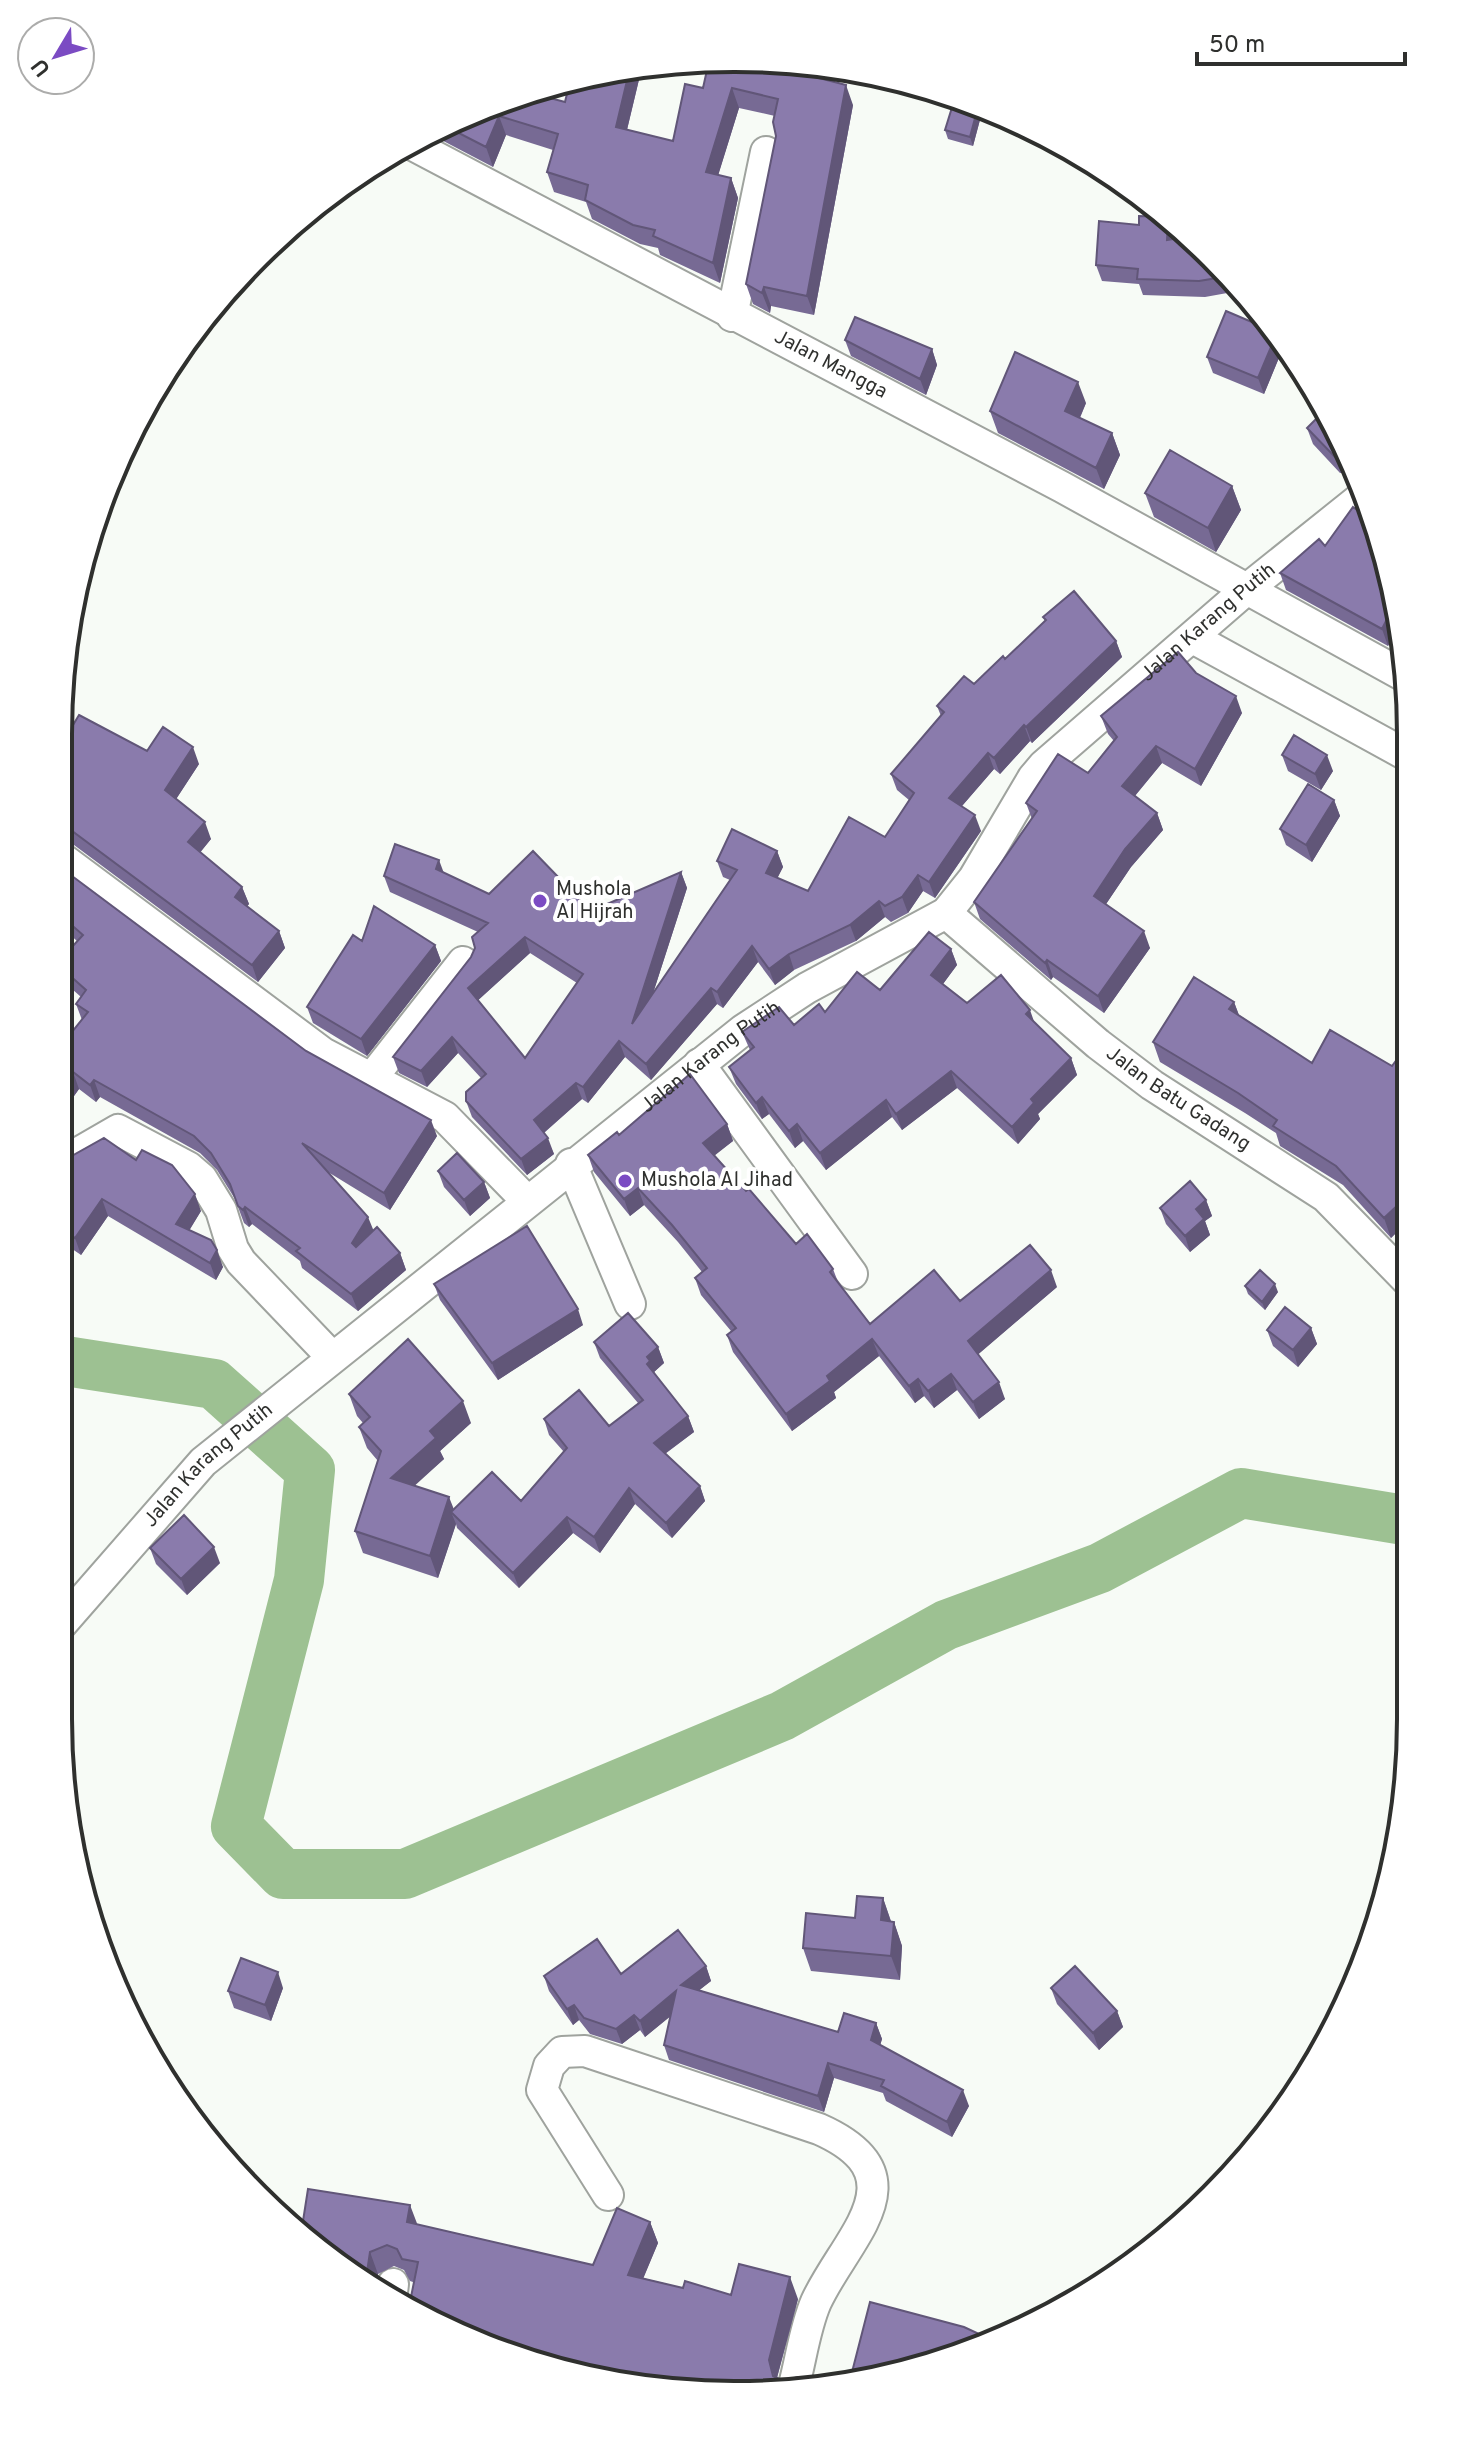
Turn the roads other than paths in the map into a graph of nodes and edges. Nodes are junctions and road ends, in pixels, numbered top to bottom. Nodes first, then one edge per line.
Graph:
1 (423, 150) edge
2 (766, 152) dead end
3 (732, 316) junction
4 (1355, 503) edge
5 (1247, 589) junction
6 (1193, 638) junction
7 (1394, 670) edge
8 (1397, 750) edge
9 (72, 866) edge
10 (946, 913) junction
11 (463, 962) edge
12 (699, 1064) junction
13 (371, 1079) junction
14 (72, 1156) edge
15 (571, 1164) junction
16 (526, 1200) junction
17 (1397, 1270) edge
18 (852, 1274) dead end
19 (630, 1304) dead end
20 (325, 1361) junction
21 (72, 1612) edge
22 (608, 2195) dead end
23 (796, 2378) edge

1 - 3 street, Jalan Mangga
2 - 3 street
3 - 5 street, Jalan Mangga
4 - 5 street, Jalan Karang Putih
5 - 6 street, Jalan Karang Putih
5 - 7 street, Jalan Mangga
6 - 8 street
6 - 10 street, Jalan Karang Putih
9 - 13 street
10 - 12 street, Jalan Karang Putih
10 - 17 street, Jalan Batu Gadang
11 - 13 street
12 - 15 street, Jalan Karang Putih
12 - 18 street
13 - 16 street
14 - 20 street
15 - 16 street, Jalan Karang Putih
15 - 19 street
16 - 20 street, Jalan Karang Putih
20 - 21 street, Jalan Karang Putih
22 - 23 street

